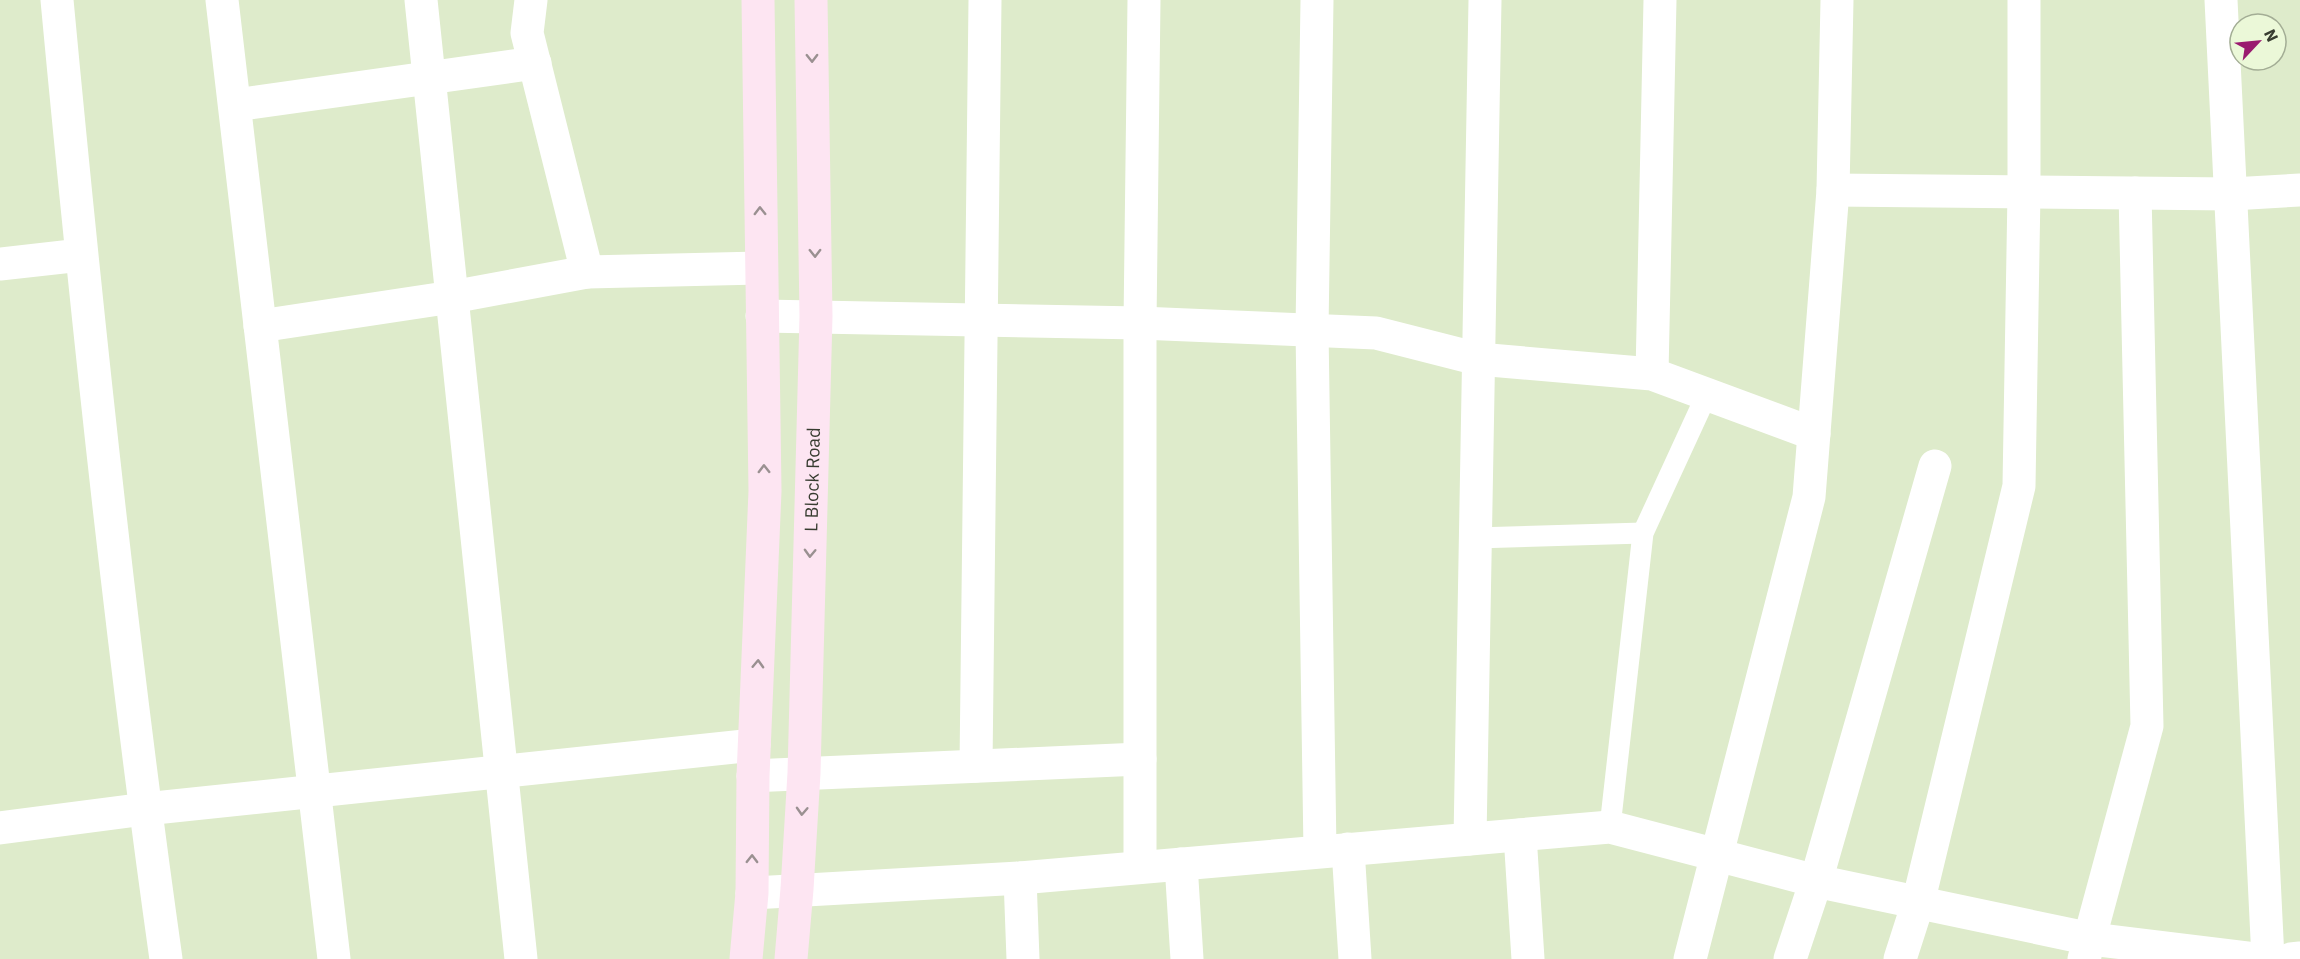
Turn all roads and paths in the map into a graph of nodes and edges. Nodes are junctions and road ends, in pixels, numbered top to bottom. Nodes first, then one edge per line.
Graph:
1 (57, 0) edge
2 (222, 0) edge
3 (421, 0) edge
4 (531, 0) edge
5 (758, 0) edge
6 (811, 0) edge
7 (986, 0) edge
8 (1144, 0) edge
9 (1317, 0) edge
10 (1485, 0) edge
11 (1660, 0) edge
12 (1837, 0) edge
13 (2024, 0) edge
14 (2221, 0) edge
15 (535, 63) junction
16 (429, 78) junction
17 (235, 105) junction
18 (1833, 190) junction
19 (2300, 190) edge
20 (2024, 192) junction
21 (2135, 193) junction
22 (2232, 194) junction
23 (81, 255) junction
24 (0, 264) edge
25 (760, 268) junction
26 (587, 272) junction
27 (452, 297) junction
28 (762, 316) junction
29 (816, 316) junction
30 (982, 320) junction
31 (1140, 323) junction
32 (260, 326) junction
33 (1312, 330) junction
34 (1478, 359) junction
35 (1652, 374) junction
36 (1707, 394) junction
37 (1814, 434) junction
38 (1935, 466) dead end
39 (1643, 533) junction
40 (1475, 538) junction
41 (1140, 759) junction
42 (754, 760) junction
43 (976, 766) junction
44 (502, 772) junction
45 (804, 773) junction
46 (315, 791) junction
47 (145, 809) junction
48 (1610, 827) junction
49 (0, 828) edge
50 (1520, 835) junction
51 (1470, 839) junction
52 (1334, 850) junction
53 (1718, 856) junction
54 (1181, 864) junction
55 (1140, 867) junction
56 (1020, 878) junction
57 (1816, 881) junction
58 (797, 889) junction
59 (752, 893) junction
60 (1918, 903) junction
61 (2087, 949) edge
62 (2300, 958) edge
63 (166, 959) edge
64 (334, 959) edge
65 (521, 959) edge
66 (746, 959) edge
67 (791, 959) edge
68 (1023, 959) edge
69 (1187, 959) edge
70 (1355, 959) edge
71 (1528, 959) edge
72 (1690, 959) edge
73 (1790, 959) edge
74 (1900, 959) edge
75 (2255, 959) edge
76 (2268, 959) edge
77 (2291, 959) edge

1 - 23 street
2 - 17 street
3 - 16 street
4 - 15 street
25 -> 5 main road
6 -> 29 main road, L Block Road
7 - 30 street
8 - 31 street
9 - 33 street
10 - 34 street
11 - 35 street
12 - 18 street
13 - 20 street
14 - 22 street
15 - 16 street
15 - 26 street
16 - 17 street
16 - 27 street
17 - 32 street
18 - 20 street
18 - 37 street
19 - 22 street
20 - 21 street
20 - 60 street
21 - 22 street
21 - 61 street
22 - 76 street
23 - 24 street
23 - 47 street
25 - 26 street
25 - 28 main road
26 - 27 street
27 - 32 street
27 - 44 street
28 - 29 street
42 -> 28 main road
29 - 30 street
29 -> 45 main road, L Block Road
30 - 31 street
30 - 43 street
31 - 33 street
31 - 41 street
32 - 46 street
33 - 34 street
33 - 52 street
34 - 35 street
34 - 40 street
35 - 36 street
36 - 37 street
36 - 39 lane
37 - 53 street
38 - 57 street
39 - 40 lane
39 - 48 lane
40 - 51 street
41 - 43 street
41 - 55 street
42 - 44 street
42 - 45 street
59 -> 42 main road
43 - 45 street
44 - 46 street
44 - 65 street
45 -> 58 main road, L Block Road
46 - 47 street
46 - 64 street
47 - 49 street
47 - 63 street
48 - 50 street
48 - 53 street
50 - 51 street
50 - 71 street
51 - 52 street
52 - 54 street
52 - 70 street
53 - 57 street
53 - 72 street
54 - 55 street
54 - 69 street
55 - 56 street
56 - 58 street
56 - 68 street
57 - 60 street
57 - 73 street
58 - 59 street
58 - 67 main road, L Block Road
59 - 66 main road
60 - 61 street
60 - 74 street
61 - 75 street
62 - 77 street

